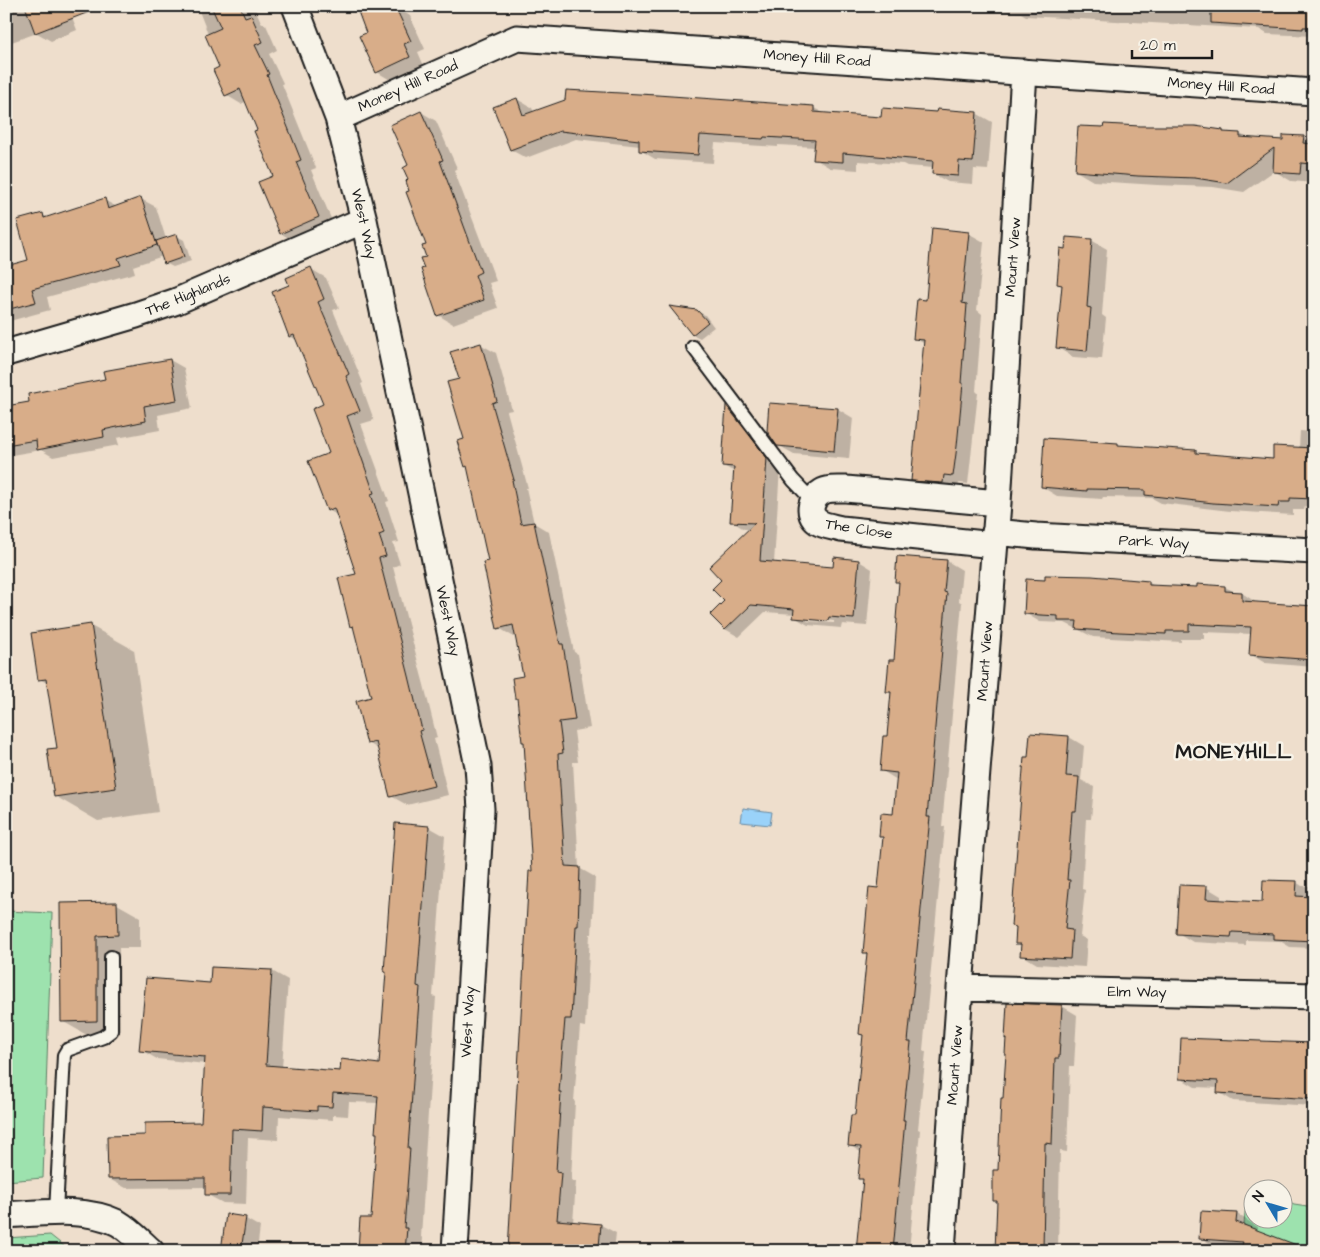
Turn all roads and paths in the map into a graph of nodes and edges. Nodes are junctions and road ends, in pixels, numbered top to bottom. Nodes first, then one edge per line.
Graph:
1 (295, 6) edge
2 (1024, 72) junction
3 (1314, 92) edge
4 (338, 118) junction
5 (364, 220) junction
6 (693, 346) dead end
7 (6, 353) edge
8 (813, 501) junction
9 (998, 503) junction
10 (994, 538) junction
11 (1314, 551) edge
12 (111, 957) dead end
13 (960, 988) junction
14 (1314, 996) edge
15 (56, 1212) junction
16 (6, 1215) edge
17 (151, 1251) edge
18 (455, 1251) edge
19 (942, 1251) edge

1 - 4 street, West Way
2 - 3 street, Money Hill Road
2 - 4 street, Money Hill Road
2 - 9 street, Mount View
4 - 5 street, West Way
5 - 7 street, The Highlands
5 - 18 street, West Way
6 - 8 lane
8 - 9 street, The Close
8 - 10 street, The Close
9 - 10 street, Mount View
10 - 11 street, Park Way
10 - 13 street, Mount View
12 - 15 lane
13 - 14 street, Elm Way
13 - 19 street, Mount View
15 - 16 street
15 - 17 street

